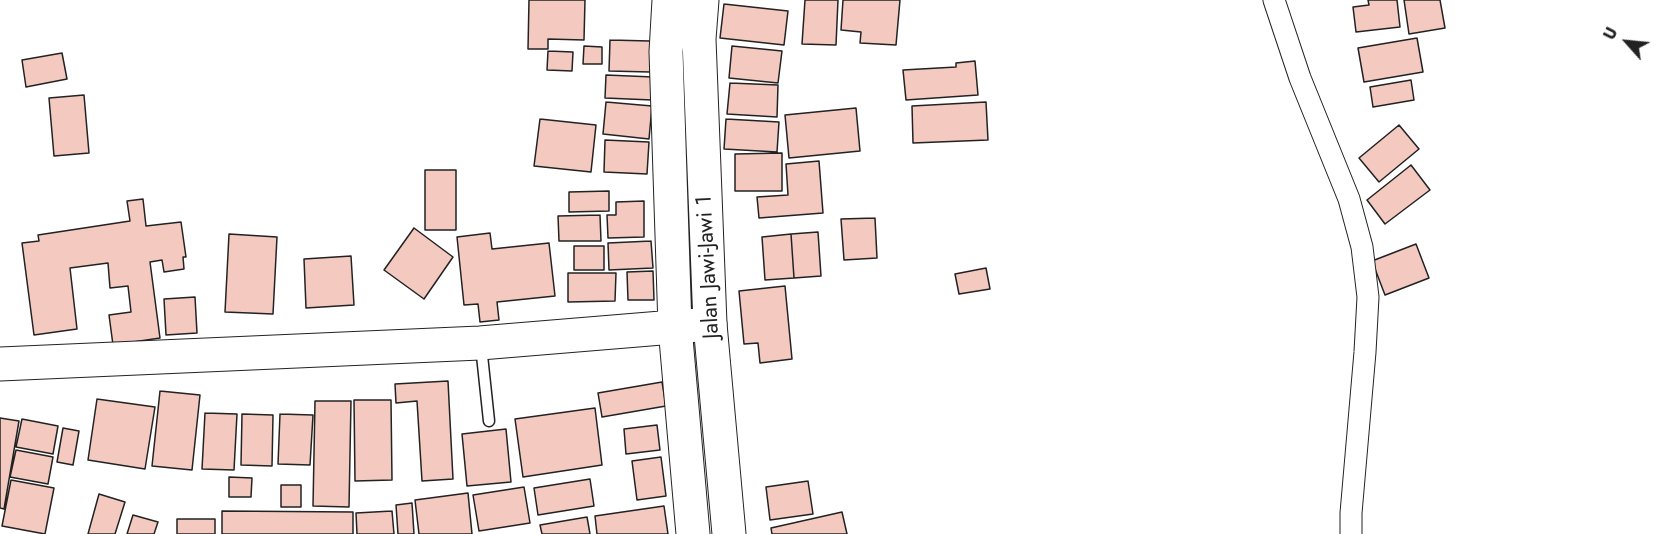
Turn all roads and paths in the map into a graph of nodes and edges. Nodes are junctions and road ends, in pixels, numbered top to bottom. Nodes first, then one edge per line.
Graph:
1 (669, 0) edge
2 (702, 0) edge
3 (1274, 0) edge
4 (710, 324) junction
5 (675, 327) junction
6 (480, 343) junction
7 (0, 364) edge
8 (489, 421) dead end
9 (693, 534) edge
10 (729, 534) edge
11 (1352, 534) edge

1 - 5 main road
2 - 4 main road, Jalan Jawi-Jawi 1
3 - 11 street
4 - 5 main road
4 - 10 main road, Jalan Jawi-Jawi 1
5 - 6 main road
5 - 9 main road
6 - 7 main road
6 - 8 lane

